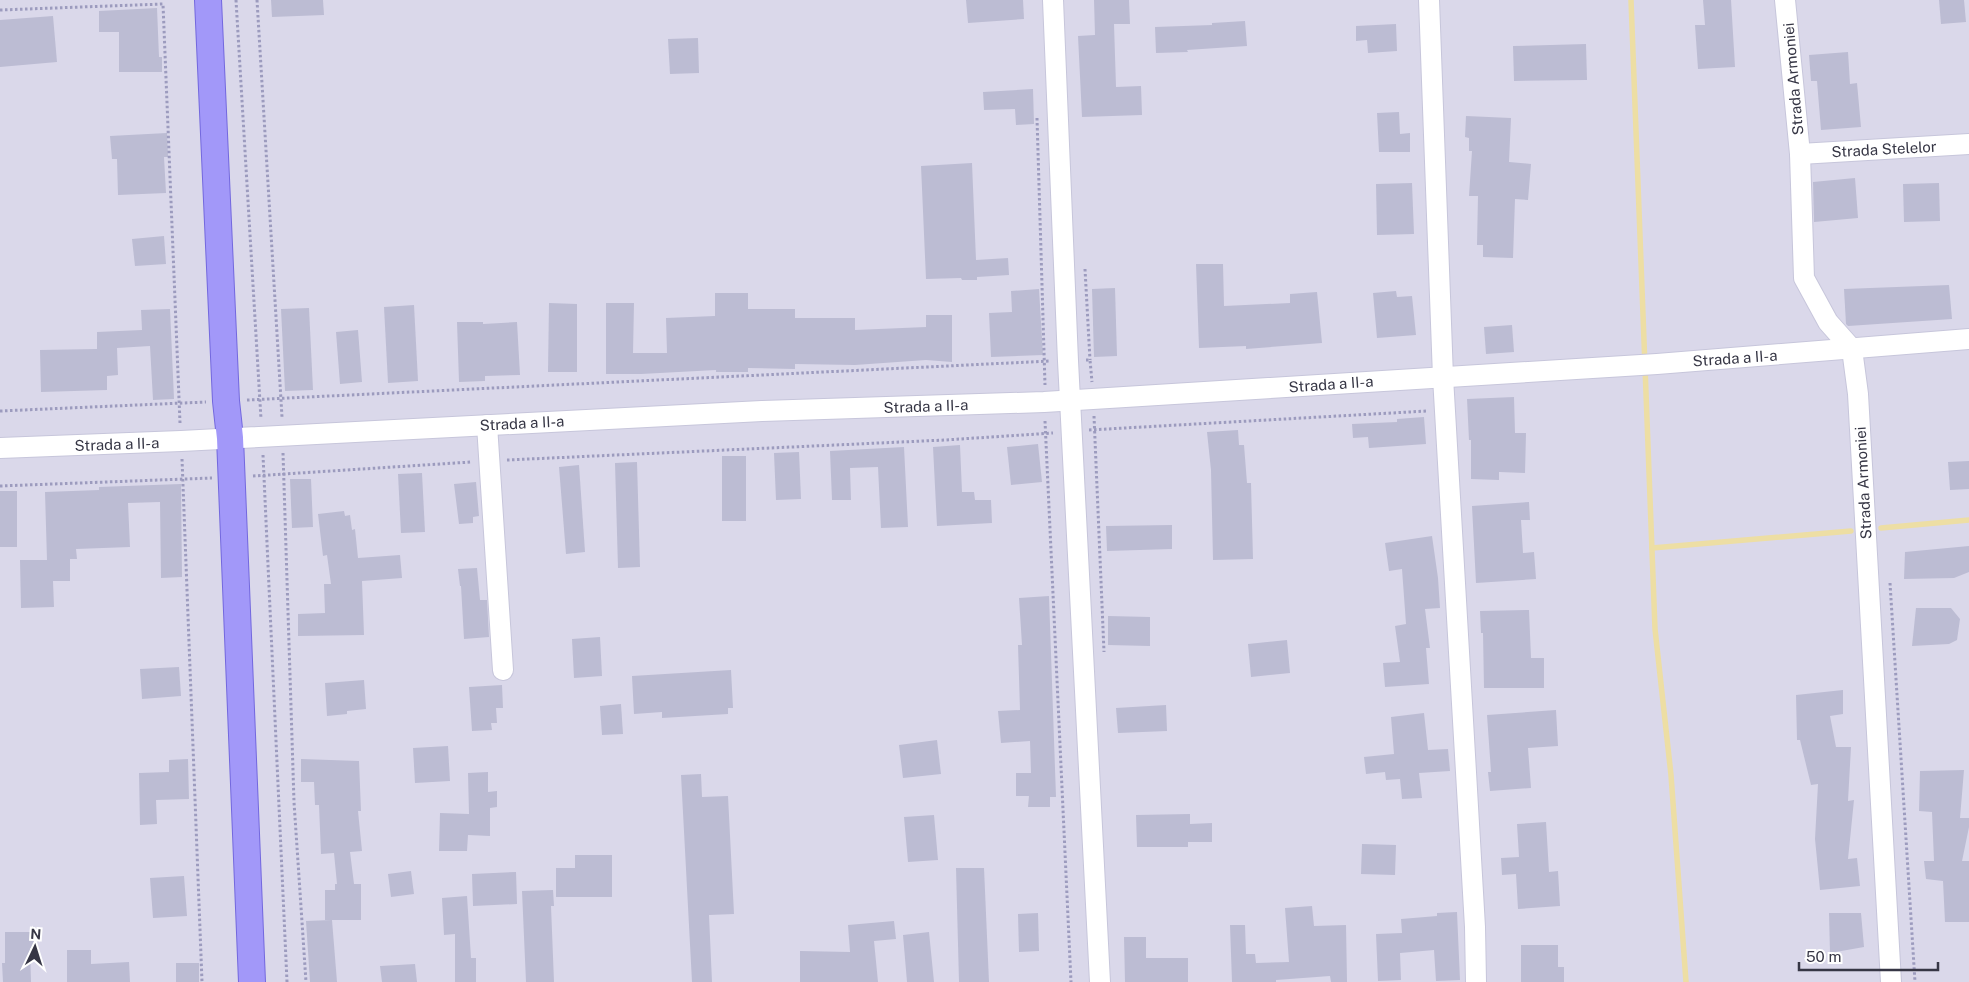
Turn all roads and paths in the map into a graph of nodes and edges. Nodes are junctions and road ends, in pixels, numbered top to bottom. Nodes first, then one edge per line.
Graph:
1 (208, 0) edge
2 (236, 0) edge
3 (257, 0) edge
4 (1053, 0) edge
5 (1429, 0) edge
6 (1785, 0) edge
7 (1037, 117) dead end
8 (1969, 144) edge
9 (1800, 154) junction
10 (1969, 339) edge
11 (1852, 350) junction
12 (1045, 361) junction
13 (1068, 361) junction
14 (1444, 377) junction
15 (281, 399) junction
16 (1093, 399) junction
17 (260, 400) junction
18 (1071, 400) junction
19 (226, 401) junction
20 (1044, 402) junction
21 (0, 411) edge
22 (1430, 411) dead end
23 (487, 425) junction
24 (1094, 430) junction
25 (1072, 431) junction
26 (1045, 433) junction
27 (282, 436) junction
28 (262, 437) junction
29 (230, 438) junction
30 (0, 448) edge
31 (490, 461) junction
32 (285, 474) junction
33 (264, 475) junction
34 (230, 477) junction
35 (0, 486) edge
36 (1889, 577) dead end
37 (1104, 657) dead end
38 (503, 670) dead end
39 (252, 982) edge
40 (287, 982) edge
41 (306, 982) edge
42 (1071, 982) edge
43 (1100, 982) edge
44 (1476, 982) edge
45 (1891, 982) edge
46 (1915, 982) edge

1 - 19 main road
2 - 17 path
3 - 15 path
4 - 13 street
5 - 14 street
6 - 9 street, Strada Armoniei
7 - 12 path
8 - 9 street, Strada Stelelor
9 - 11 street, Strada Armoniei
10 - 11 street, Strada a II-a
11 - 14 street, Strada a II-a
11 - 45 street, Strada Armoniei
12 - 13 path
12 - 15 path
12 - 20 path
13 - 16 path
13 - 18 street
14 - 16 street, Strada a II-a
14 - 44 street
15 - 17 path
15 - 27 path
16 - 18 street, Strada a II-a
16 - 24 path
17 - 19 path
17 - 28 path
18 - 20 street, Strada a II-a
18 - 25 street
19 - 21 path
19 - 29 main road
20 - 23 street, Strada a II-a
20 - 26 path
22 - 24 path
23 - 27 street, Strada a II-a
23 - 31 street
24 - 25 path
24 - 37 path
25 - 26 path
25 - 43 street
26 - 31 path
26 - 42 path
27 - 28 street, Strada a II-a
27 - 32 path
28 - 29 street, Strada a II-a
28 - 33 path
29 - 30 street, Strada a II-a
29 - 34 main road
31 - 32 path
31 - 38 street
32 - 33 path
32 - 41 path
33 - 34 path
33 - 40 path
34 - 35 path
34 - 39 main road
36 - 46 path

